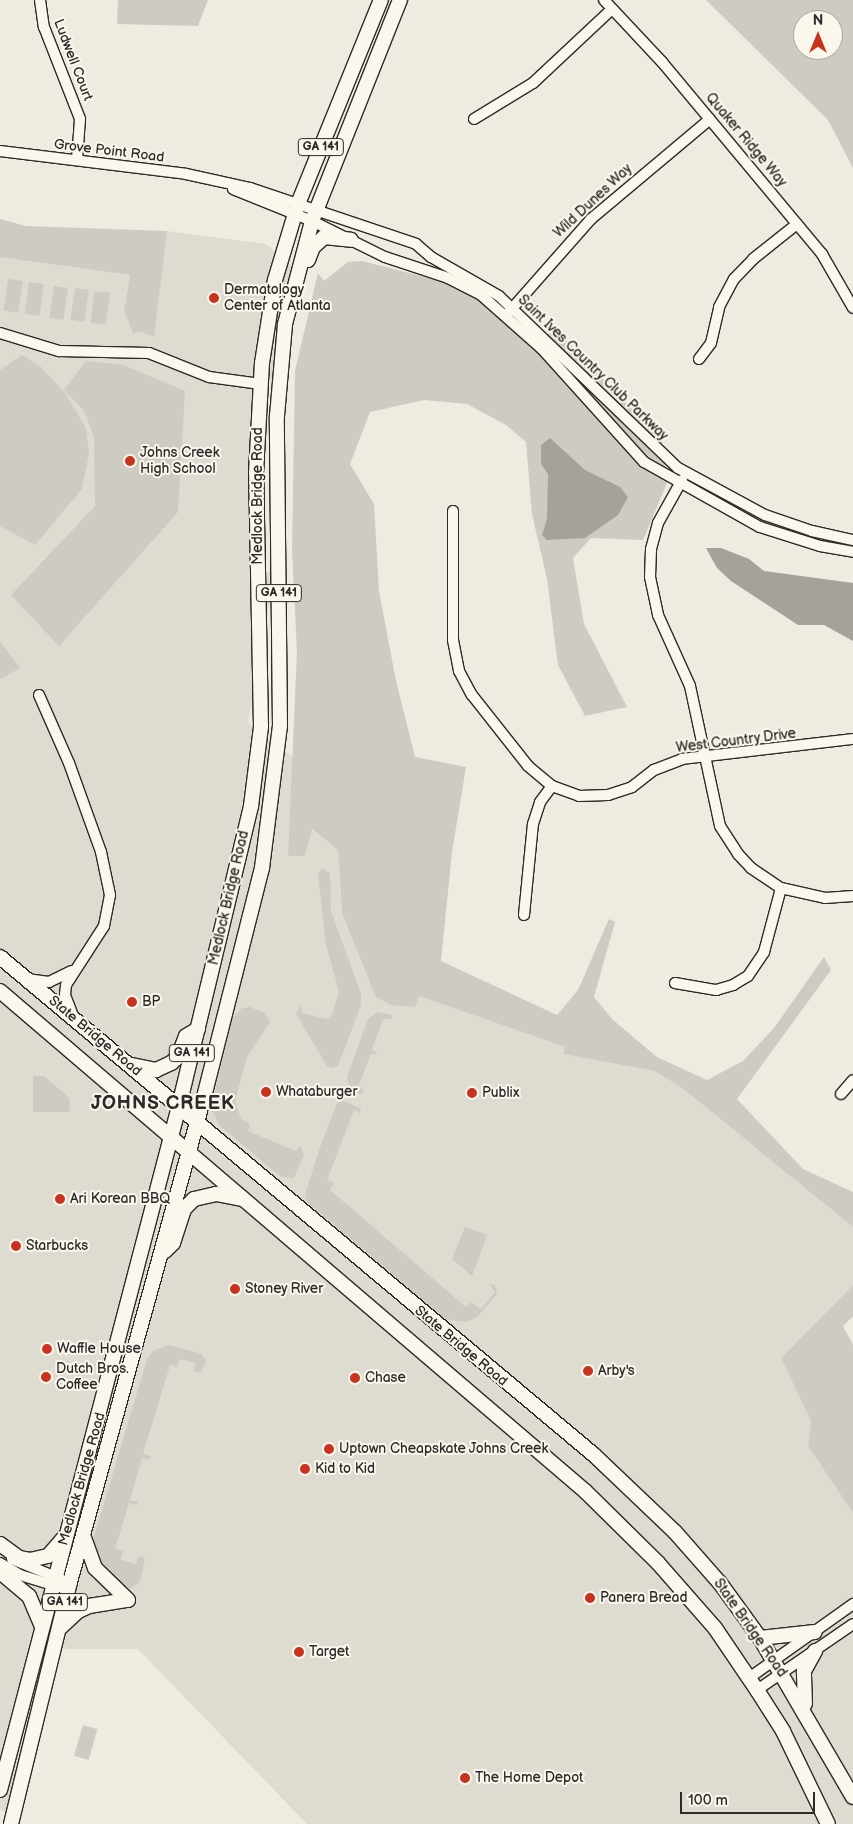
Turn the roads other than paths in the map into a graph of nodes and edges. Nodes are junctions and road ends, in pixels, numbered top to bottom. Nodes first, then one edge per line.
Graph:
1 (40, 0) edge
2 (381, 0) edge
3 (400, 0) edge
4 (604, 0) edge
5 (612, 9) junction
6 (474, 119) dead end
7 (710, 119) junction
8 (0, 151) edge
9 (77, 160) junction
10 (297, 210) junction
11 (314, 215) junction
12 (797, 224) junction
13 (351, 240) junction
14 (853, 308) edge
15 (509, 312) junction
16 (0, 333) edge
17 (699, 359) dead end
18 (280, 379) junction
19 (261, 384) junction
20 (686, 472) junction
21 (680, 484) junction
22 (453, 510) dead end
23 (853, 540) edge
24 (853, 552) edge
25 (39, 696) dead end
26 (853, 739) edge
27 (704, 757) junction
28 (552, 786) junction
29 (781, 888) junction
30 (853, 896) edge
31 (524, 916) dead end
32 (0, 957) edge
33 (73, 970) junction
34 (26, 979) junction
35 (675, 983) dead end
36 (0, 991) edge
37 (74, 1019) junction
38 (198, 1029) junction
39 (129, 1065) junction
40 (853, 1080) edge
41 (840, 1094) dead end
42 (180, 1106) junction
43 (198, 1121) junction
44 (171, 1138) junction
45 (188, 1152) junction
46 (244, 1200) junction
47 (159, 1257) junction
48 (66, 1534) junction
49 (83, 1535) junction
50 (0, 1544) edge
51 (0, 1549) edge
52 (0, 1563) edge
53 (0, 1572) edge
54 (53, 1581) junction
55 (69, 1586) junction
56 (853, 1604) edge
57 (853, 1624) edge
58 (42, 1627) junction
59 (58, 1631) junction
60 (815, 1632) junction
61 (760, 1638) junction
62 (815, 1651) junction
63 (778, 1668) junction
64 (753, 1684) junction
65 (806, 1712) junction
66 (0, 1790) edge
67 (853, 1797) edge
68 (11, 1824) edge
69 (828, 1824) edge

1 - 9 street, Ludwell Court
2 - 10 highway, Medlock Bridge Road / GA 141
3 - 11 highway, Medlock Bridge Road / GA 141
4 - 5 street, Quaker Ridge Way
5 - 6 street
5 - 7 street, Quaker Ridge Way
7 - 12 street, Quaker Ridge Way
7 - 15 street, Wild Dunes Way
8 - 9 street, Grove Point Road
9 - 10 street, Grove Point Road
10 - 11 street, Grove Point Road
10 - 19 highway, Medlock Bridge Road / GA 141
11 - 13 street, Saint Ives Country Club Parkway
11 - 15 street, Saint Ives Country Club Parkway
11 - 18 highway, Medlock Bridge Road / GA 141
12 - 14 street, Quaker Ridge Way
12 - 17 street
13 - 15 street, Saint Ives Country Club Parkway
13 - 18 highway, Medlock Bridge Road
15 - 20 street, Saint Ives Country Club Parkway
15 - 21 street, Saint Ives Country Club Parkway
16 - 19 street
18 - 43 highway, Medlock Bridge Road / GA 141
19 - 38 highway, Medlock Bridge Road / GA 141
20 - 21 street
20 - 23 street, Saint Ives Country Club Parkway
21 - 24 street, Saint Ives Country Club Parkway
21 - 27 street
22 - 28 street, West Country Drive
25 - 33 street
26 - 27 street, West Country Drive
27 - 28 street, West Country Drive
27 - 29 street
28 - 31 street
29 - 30 street
29 - 35 street
32 - 34 highway, State Bridge Road
33 - 34 street
33 - 37 street
34 - 37 highway, State Bridge Road
36 - 44 highway, State Bridge Road
37 - 39 highway, State Bridge Road
38 - 39 highway
38 - 42 highway, Medlock Bridge Road / GA 141
39 - 42 highway, State Bridge Road
40 - 41 street
42 - 43 highway, State Bridge Road
42 - 44 highway, Medlock Bridge Road / GA 141
43 - 45 highway, Medlock Bridge Road / GA 141
43 - 61 highway, State Bridge Road
44 - 45 highway, State Bridge Road
44 - 48 highway, Medlock Bridge Road / GA 141
45 - 46 highway, State Bridge Road
45 - 47 highway, Medlock Bridge Road / GA 141
46 - 47 highway
46 - 64 highway, State Bridge Road
47 - 49 highway, Medlock Bridge Road / GA 141
48 - 50 highway
48 - 54 highway, Medlock Bridge Road / GA 141
49 - 55 highway, Medlock Bridge Road / GA 141
49 - 59 highway
51 - 54 street
52 - 54 street
53 - 58 highway
54 - 55 street
54 - 58 highway, Medlock Bridge Road / GA 141
55 - 59 highway, Medlock Bridge Road / GA 141
56 - 60 street
57 - 62 street
58 - 66 highway, Medlock Bridge Road / GA 141
59 - 68 highway, Medlock Bridge Road / GA 141
60 - 61 highway
60 - 63 street
61 - 63 highway, State Bridge Road
62 - 63 street
62 - 65 highway
63 - 64 street
63 - 65 highway, State Bridge Road
64 - 69 highway, State Bridge Road
65 - 67 highway, State Bridge Road

